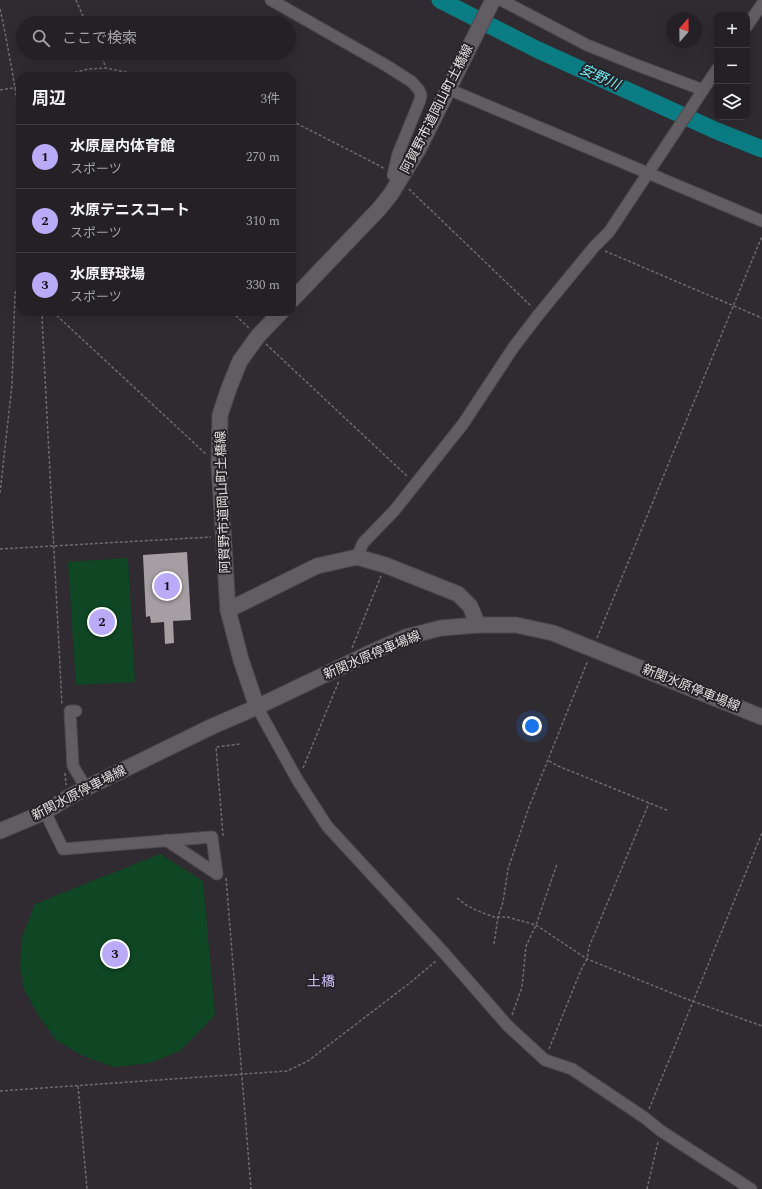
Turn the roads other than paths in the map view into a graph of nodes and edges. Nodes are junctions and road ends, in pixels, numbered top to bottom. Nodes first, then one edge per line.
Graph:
1 (271, 0) edge
2 (494, 3) edge
3 (762, 4) edge
4 (750, 22) edge
5 (714, 74) edge
6 (451, 83) junction
7 (701, 93) junction
8 (650, 172) junction
9 (396, 178) junction
10 (762, 221) edge
11 (296, 296) edge
12 (277, 316) edge
13 (357, 557) junction
14 (228, 610) junction
15 (478, 625) junction
16 (257, 707) junction
17 (76, 710) dead end
18 (762, 717) edge
19 (86, 788) junction
20 (45, 812) junction
21 (0, 831) edge
22 (166, 840) junction
23 (751, 1189) edge

1 - 9 street
2 - 6 street, 阿賀野市道岡山町土橋線
2 - 7 street
3 - 4 street
5 - 7 street
6 - 8 street
6 - 9 street, 阿賀野市道岡山町土橋線
7 - 8 street
8 - 10 street
8 - 13 street
9 - 11 street, 阿賀野市道岡山町土橋線
12 - 14 street, 阿賀野市道岡山町土橋線
13 - 14 street
13 - 15 street
14 - 16 street, 阿賀野市道岡山町土橋線
15 - 16 street, 新関水原停車場線
15 - 18 street, 新関水原停車場線
16 - 19 street, 新関水原停車場線
16 - 23 street
17 - 19 street
19 - 20 street, 新関水原停車場線
20 - 21 street, 新関水原停車場線
20 - 22 street
22 - 22 street

